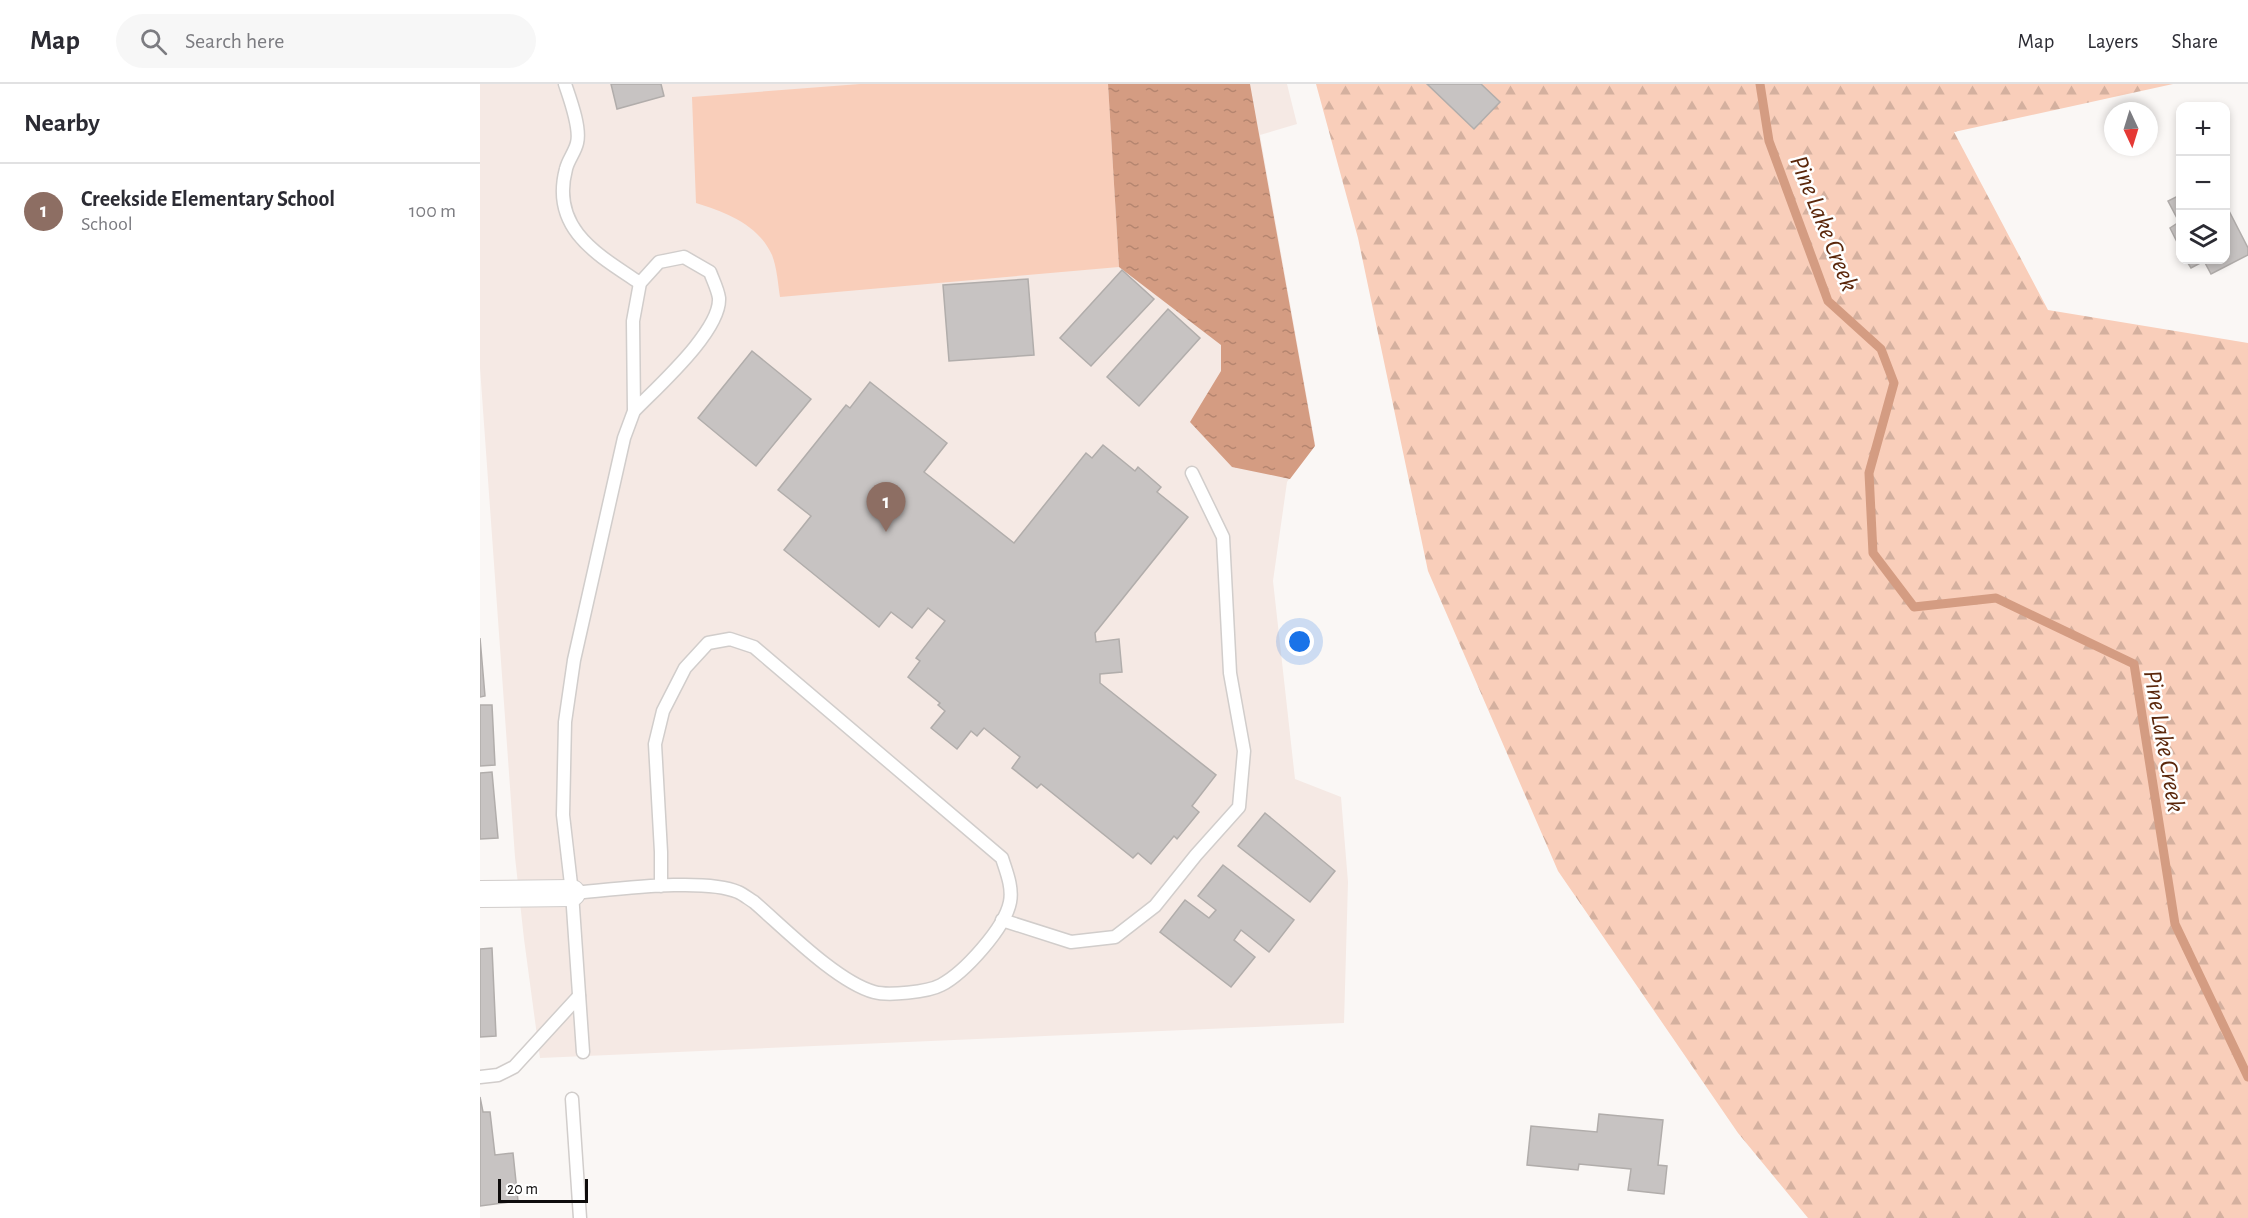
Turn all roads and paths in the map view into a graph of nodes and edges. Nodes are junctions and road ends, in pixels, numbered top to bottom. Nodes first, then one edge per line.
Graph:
1 (565, 84) edge
2 (640, 283) junction
3 (634, 411) junction
4 (1192, 473) dead end
5 (661, 886) junction
6 (572, 893) junction
7 (480, 894) edge
8 (1002, 920) junction
9 (579, 996) junction
10 (583, 1052) dead end
11 (480, 1077) edge
12 (572, 1099) dead end
13 (580, 1218) edge

1 - 2 lane
2 - 3 lane
2 - 3 lane
3 - 6 lane
4 - 8 lane
5 - 6 lane
5 - 8 lane
5 - 8 lane
6 - 7 street
6 - 9 lane
9 - 10 lane
9 - 11 lane
12 - 13 lane

